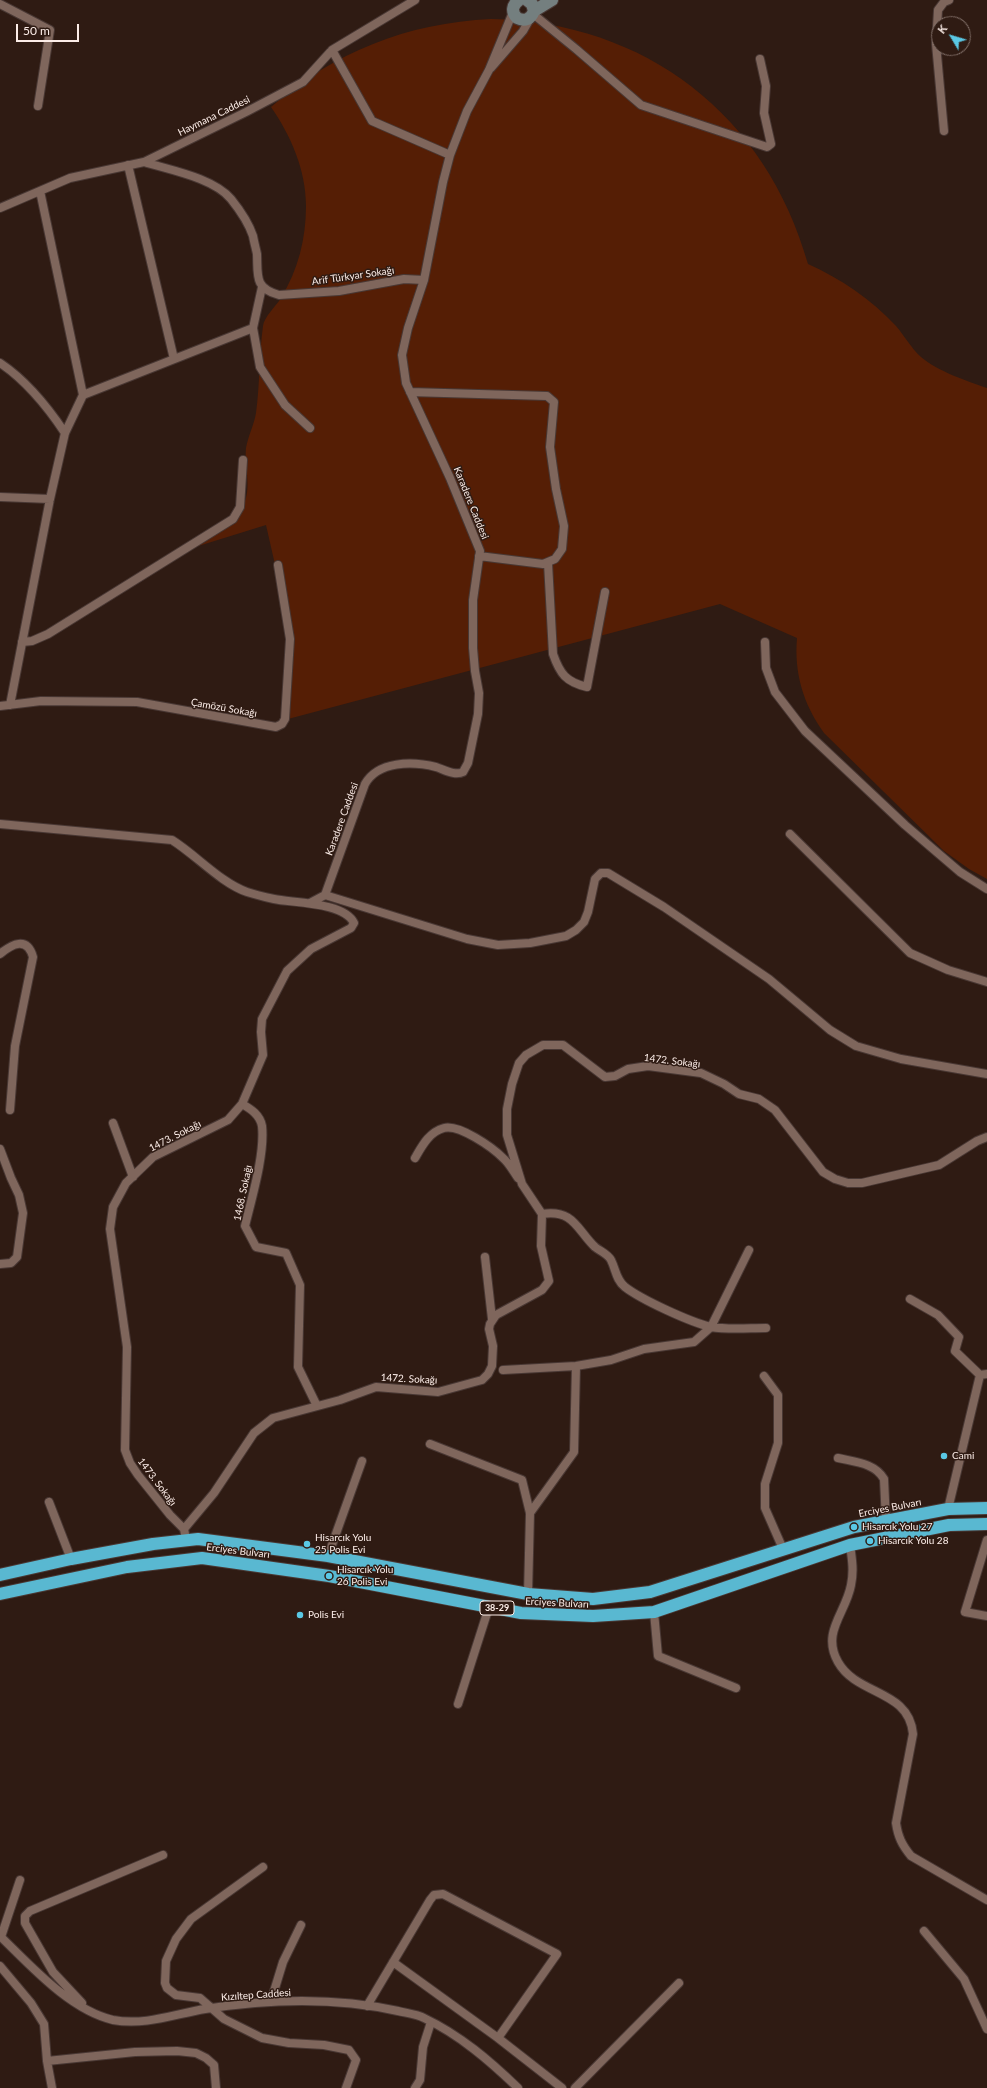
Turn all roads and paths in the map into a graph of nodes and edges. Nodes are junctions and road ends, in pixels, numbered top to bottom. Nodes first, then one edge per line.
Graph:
1 (415, 0) edge
2 (503, 0) edge
3 (527, 0) edge
4 (552, 0) edge
5 (949, 0) edge
6 (0, 4) edge
7 (515, 7) edge
8 (532, 14) junction
9 (332, 50) junction
10 (760, 59) dead end
11 (489, 70) junction
12 (38, 106) dead end
13 (944, 131) dead end
14 (450, 155) junction
15 (144, 162) junction
16 (128, 165) junction
17 (40, 191) junction
18 (0, 208) edge
19 (424, 280) junction
20 (262, 287) junction
21 (253, 328) junction
22 (174, 359) junction
23 (0, 363) edge
24 (410, 392) junction
25 (83, 395) junction
26 (310, 428) dead end
27 (65, 433) junction
28 (243, 460) dead end
29 (0, 497) edge
30 (50, 499) junction
31 (479, 556) junction
32 (548, 563) junction
33 (278, 565) dead end
34 (605, 592) dead end
35 (22, 642) junction
36 (765, 642) dead end
37 (10, 705) junction
38 (0, 706) edge
39 (0, 824) edge
40 (790, 834) dead end
41 (987, 890) edge
42 (325, 895) junction
43 (310, 903) junction
44 (0, 954) edge
45 (987, 982) edge
46 (987, 1074) edge
47 (242, 1104) junction
48 (10, 1110) dead end
49 (113, 1123) dead end
50 (987, 1137) edge
51 (0, 1149) edge
52 (415, 1158) dead end
53 (132, 1177) junction
54 (522, 1184) junction
55 (542, 1214) junction
56 (749, 1250) dead end
57 (485, 1257) dead end
58 (0, 1264) edge
59 (910, 1300) dead end
60 (492, 1319) junction
61 (711, 1327) junction
62 (766, 1328) dead end
63 (576, 1366) junction
64 (503, 1370) dead end
65 (983, 1375) edge
66 (764, 1376) dead end
67 (317, 1406) junction
68 (430, 1444) dead end
69 (838, 1458) dead end
70 (362, 1461) dead end
71 (49, 1502) dead end
72 (987, 1508) edge
73 (948, 1509) junction
74 (530, 1514) junction
75 (886, 1522) junction
76 (987, 1524) edge
77 (185, 1535) junction
78 (987, 1540) edge
79 (850, 1545) junction
80 (782, 1550) junction
81 (328, 1556) junction
82 (71, 1559) junction
83 (0, 1575) edge
84 (0, 1594) edge
85 (528, 1594) junction
86 (489, 1606) junction
87 (654, 1612) junction
88 (987, 1616) edge
89 (736, 1688) dead end
90 (458, 1704) dead end
91 (163, 1855) dead end
92 (263, 1867) dead end
93 (20, 1880) dead end
94 (987, 1900) edge
95 (302, 1925) dead end
96 (924, 1931) dead end
97 (0, 1937) edge
98 (393, 1962) junction
99 (0, 1966) edge
100 (680, 1983) dead end
101 (272, 2001) junction
102 (367, 2006) junction
103 (212, 2008) junction
104 (91, 2012) junction
105 (432, 2022) junction
106 (987, 2029) edge
107 (498, 2038) junction
108 (47, 2061) junction
109 (416, 2087) edge
110 (52, 2088) edge
111 (216, 2088) edge
112 (346, 2088) edge
113 (518, 2088) edge
114 (562, 2088) edge
115 (575, 2088) edge

1 - 9 street, Haymana Caddesi
2 - 7 street
3 - 8 street
4 - 8 street
5 - 13 street
6 - 12 street
7 - 8 street
7 - 11 street
8 - 10 street
8 - 11 street
9 - 14 street
9 - 15 street, Haymana Caddesi
11 - 14 street, Karadere Caddesi
14 - 19 street, Karadere Caddesi
15 - 16 street, Haymana Caddesi
15 - 20 street
16 - 17 street, Haymana Caddesi
16 - 22 street
17 - 18 street, Haymana Caddesi
17 - 25 street
19 - 20 street, Arif Türkyar Sokağı
19 - 24 street, Karadere Caddesi
20 - 21 street
21 - 22 street
21 - 26 street
22 - 25 street
23 - 27 street
24 - 31 street, Karadere Caddesi
24 - 32 street
25 - 27 street
27 - 30 street
28 - 35 street
29 - 30 street
30 - 35 street
31 - 32 street
31 - 42 street, Karadere Caddesi
32 - 34 street
33 - 37 street, Çamözü Sokağı
35 - 37 street
36 - 41 street
37 - 38 street, Çamözü Sokağı
39 - 43 street
40 - 45 street
42 - 43 street
42 - 46 street
43 - 47 street, 1473. Sokağı
44 - 48 street
47 - 53 street, 1473. Sokağı
47 - 67 street, 1468. Sokağı
49 - 53 street
50 - 54 street, 1472. Sokağı
51 - 58 street
52 - 54 street
53 - 77 street, 1473. Sokağı
54 - 55 street, 1472. Sokağı
55 - 60 street
55 - 61 street
56 - 61 street
57 - 60 street, 1472. Sokağı
59 - 65 street
60 - 67 street, 1472. Sokağı
61 - 62 street
61 - 63 street
63 - 64 street
63 - 74 street
65 - 73 street
66 - 80 street
67 - 77 street, 1472. Sokağı
68 - 74 street
69 - 75 street
70 - 81 street
71 - 82 street
72 - 73 highway, Erciyes Bulvarı / 38-29
73 - 75 highway, Erciyes Bulvarı / 38-29
74 - 85 street
75 - 80 highway, Erciyes Bulvarı / 38-29
76 - 79 highway, Erciyes Bulvarı / 38-29
77 - 81 highway, Erciyes Bulvarı / 38-29
77 - 82 highway, Erciyes Bulvarı / 38-29
78 - 88 street
79 - 87 highway, Erciyes Bulvarı / 38-29
79 - 94 street
80 - 85 highway, Erciyes Bulvarı / 38-29
81 - 85 highway, Erciyes Bulvarı / 38-29
82 - 83 highway, Erciyes Bulvarı / 38-29
84 - 86 highway, Erciyes Bulvarı / 38-29
86 - 87 highway, Erciyes Bulvarı / 38-29
86 - 90 street
87 - 89 street
91 - 104 street
92 - 103 street
93 - 97 street
95 - 101 street
96 - 106 street
97 - 104 street, Kızıltep Caddesi
98 - 102 street
98 - 107 street
98 - 107 street
99 - 108 street
100 - 115 street
101 - 102 street, Kızıltep Caddesi
101 - 103 street, Kızıltep Caddesi
102 - 105 street, Kızıltep Caddesi
103 - 104 street, Kızıltep Caddesi
103 - 112 street
105 - 109 street
105 - 113 street, Kızıltep Caddesi
107 - 114 street
108 - 110 street
108 - 111 street

